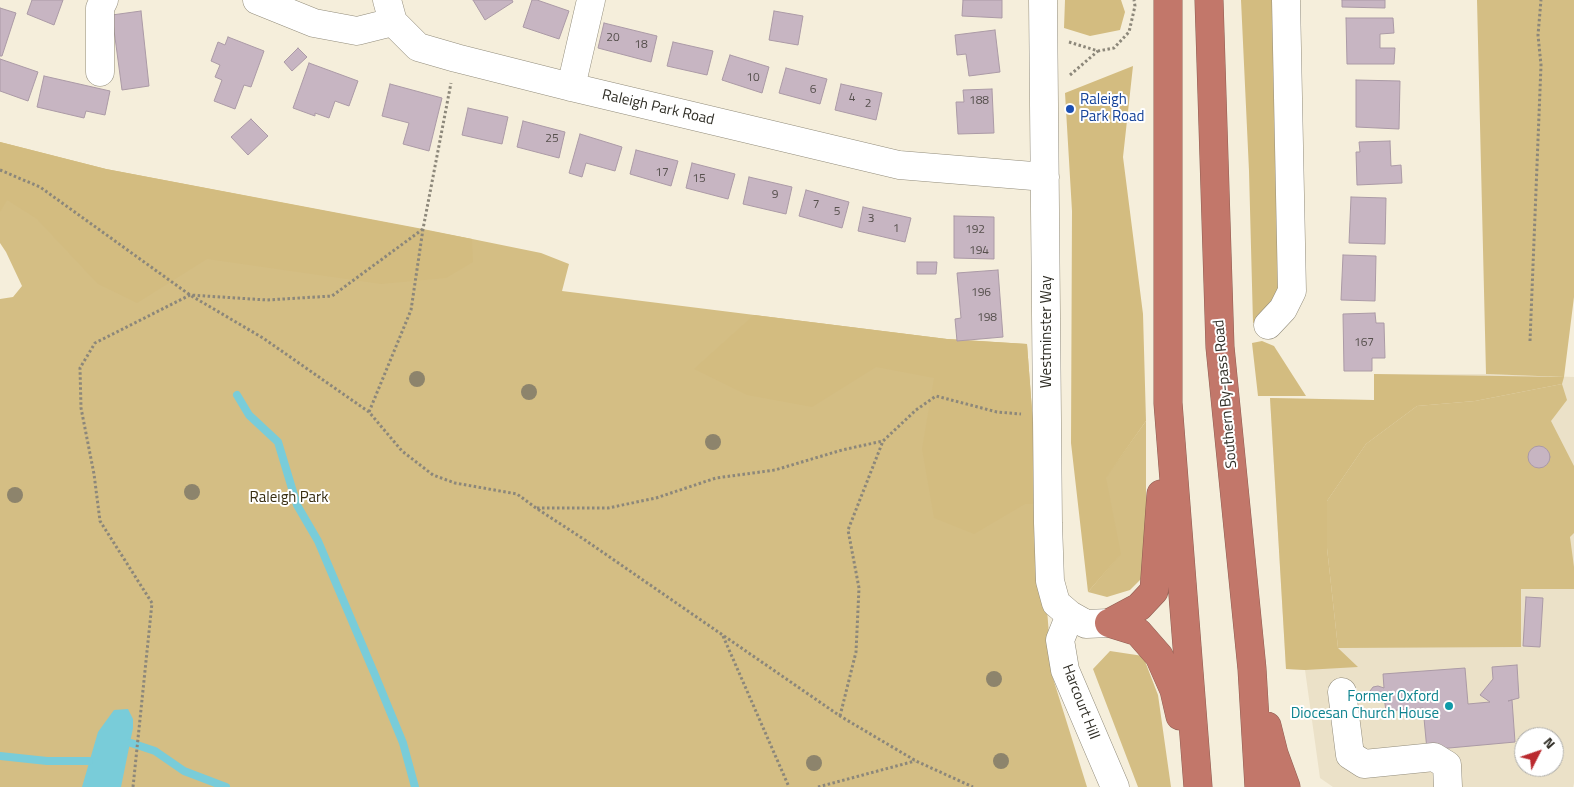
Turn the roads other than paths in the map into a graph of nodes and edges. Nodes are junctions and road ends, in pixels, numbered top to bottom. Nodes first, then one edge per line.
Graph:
1 (104, 0) edge
2 (257, 0) edge
3 (591, 0) edge
4 (1043, 0) edge
5 (1168, 0) edge
6 (1209, 0) edge
7 (1286, 0) edge
8 (390, 11) edge
9 (100, 72) dead end
10 (571, 87) junction
11 (1045, 177) junction
12 (1268, 325) dead end
13 (1168, 404) junction
14 (1070, 615) junction
15 (1109, 623) junction
16 (1252, 669) junction
17 (1342, 692) dead end
18 (1115, 787) edge
19 (1197, 787) edge
20 (1259, 787) edge
21 (1286, 787) edge
22 (1448, 787) edge

1 - 9 street
2 - 8 street, Raleigh Park Road
3 - 10 street
4 - 11 street, Westminster Way
5 - 13 highway
6 - 16 highway, Southern By-pass Road
7 - 12 street
8 - 10 street, Raleigh Park Road
10 - 11 street, Raleigh Park Road
11 - 14 street, Westminster Way
13 - 15 highway
13 - 19 highway
14 - 15 street, Westminster Way
14 - 18 street, Harcourt Hill
15 - 19 highway
16 - 20 highway, Southern By-pass Road
16 - 21 highway
17 - 22 street

